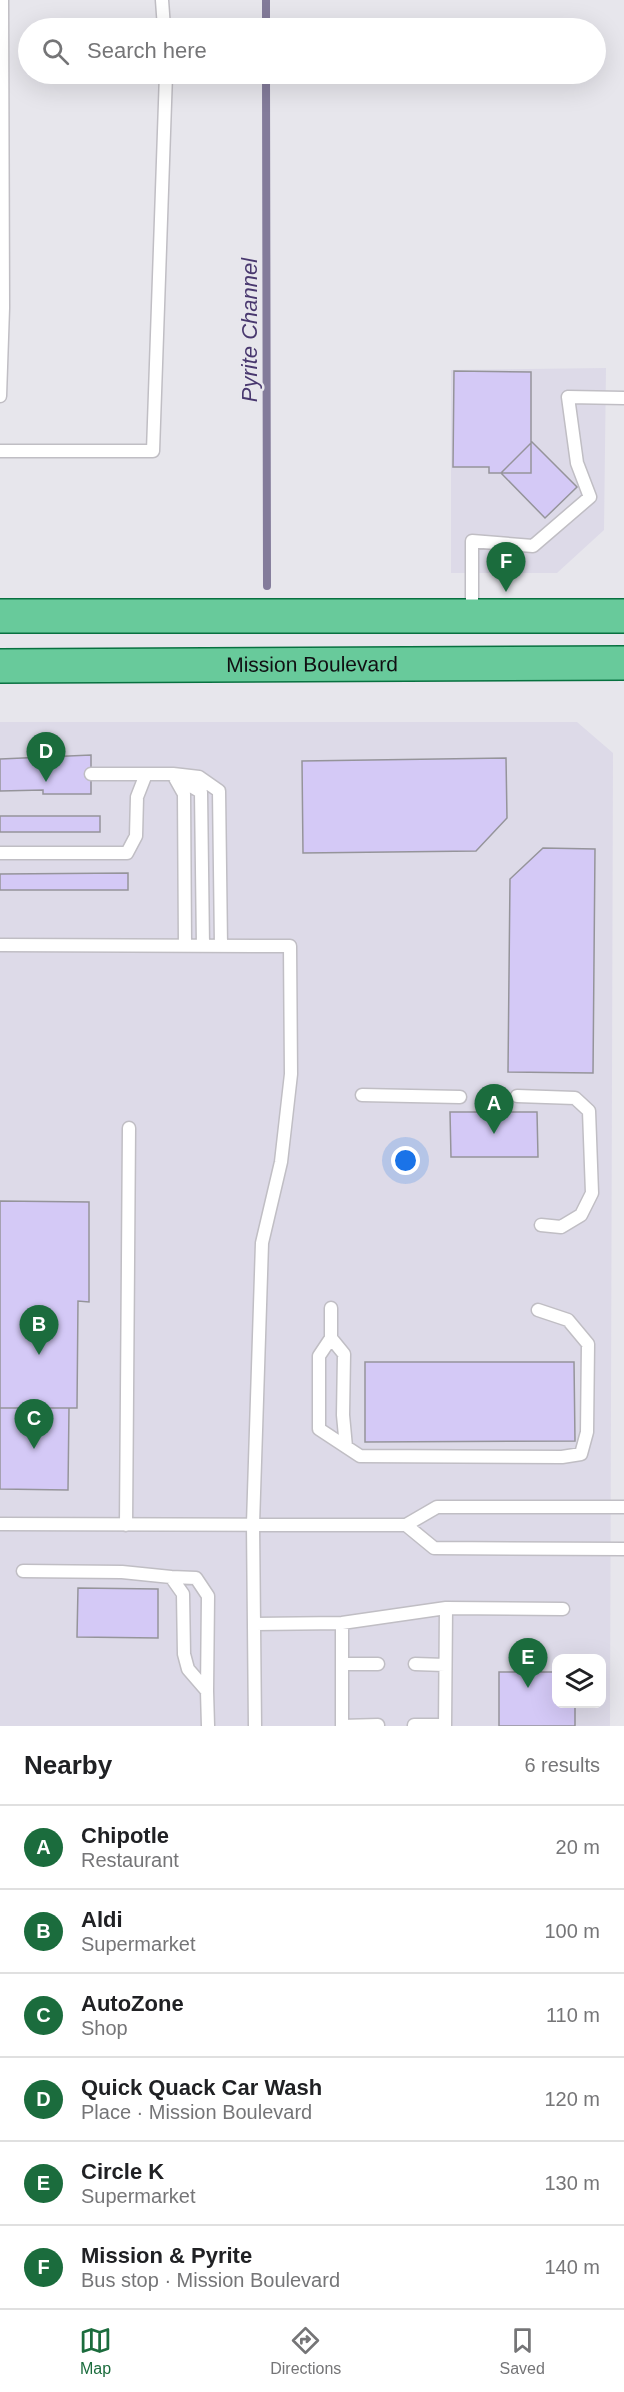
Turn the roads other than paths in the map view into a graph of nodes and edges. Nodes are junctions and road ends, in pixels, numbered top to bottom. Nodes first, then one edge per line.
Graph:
1 (2, 0) edge
2 (162, 0) edge
3 (163, 18) edge
4 (166, 84) edge
5 (2, 307) edge
6 (0, 396) edge
7 (624, 398) edge
8 (0, 451) edge
9 (0, 616) edge
10 (472, 616) junction
11 (624, 616) edge
12 (624, 663) edge
13 (0, 666) edge
14 (91, 774) dead end
15 (146, 774) junction
16 (172, 774) junction
17 (0, 853) edge
18 (0, 945) edge
19 (185, 946) junction
20 (203, 946) junction
21 (221, 946) junction
22 (362, 1095) dead end
23 (460, 1096) dead end
24 (517, 1096) dead end
25 (129, 1128) dead end
26 (541, 1224) dead end
27 (331, 1308) dead end
28 (538, 1310) dead end
29 (331, 1338) junction
30 (346, 1447) junction
31 (624, 1507) edge
32 (0, 1524) edge
33 (253, 1524) junction
34 (126, 1525) junction
35 (406, 1525) junction
36 (624, 1549) edge
37 (23, 1571) dead end
38 (171, 1577) junction
39 (446, 1608) junction
40 (563, 1609) dead end
41 (255, 1623) junction
42 (342, 1623) junction
43 (342, 1664) junction
44 (378, 1664) dead end
45 (415, 1664) dead end
46 (446, 1665) junction
47 (207, 1691) junction
48 (378, 1725) edge
49 (414, 1725) edge
50 (208, 1726) edge
51 (255, 1726) edge
52 (342, 1726) edge
53 (446, 1726) edge

1 - 5 lane
2 - 3 lane
4 - 8 lane
5 - 6 lane
7 - 10 lane
9 - 10 main road
10 - 11 main road
12 - 13 main road, Mission Boulevard
14 - 15 lane
15 - 16 lane
15 - 17 lane
16 - 19 lane
16 - 20 lane
16 - 21 lane
18 - 19 lane
19 - 20 lane
20 - 21 lane
21 - 33 lane
22 - 23 lane
24 - 26 lane
25 - 34 lane
27 - 29 lane
28 - 30 lane
29 - 30 lane
29 - 30 lane
31 - 35 lane
32 - 34 lane
33 - 34 lane
33 - 35 lane
33 - 41 lane
35 - 36 lane
37 - 38 lane
38 - 47 lane
38 - 47 lane
39 - 40 lane
39 - 42 lane
39 - 46 lane
41 - 42 lane
41 - 51 lane
42 - 43 lane
43 - 44 lane
43 - 52 lane
45 - 46 lane
46 - 53 lane
47 - 50 lane
48 - 52 lane
49 - 53 lane

